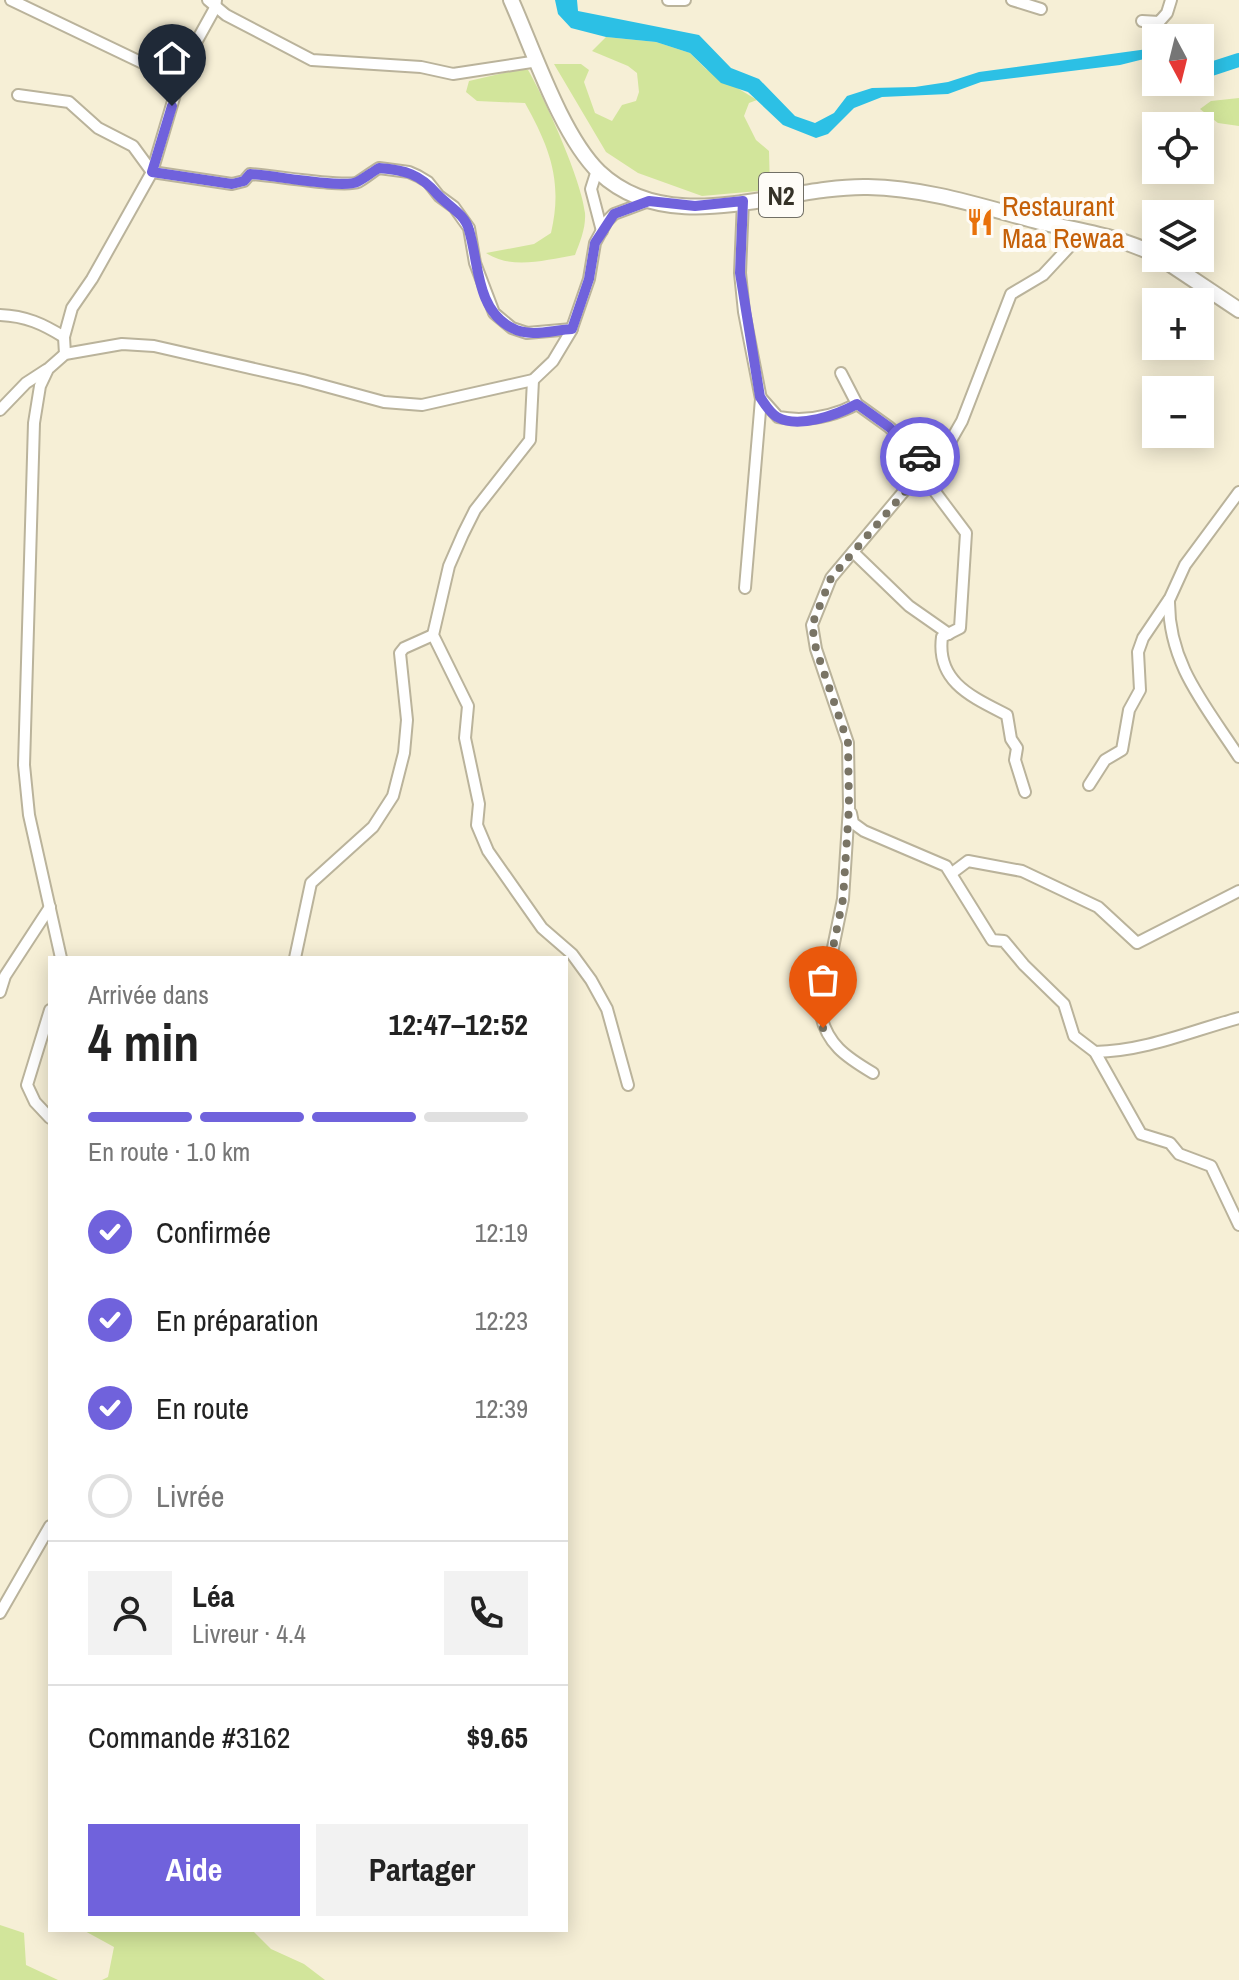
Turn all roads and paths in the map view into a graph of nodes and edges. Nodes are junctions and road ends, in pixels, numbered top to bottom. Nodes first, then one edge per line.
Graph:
1 (11, 0) edge
2 (511, 0) edge
3 (668, 0) edge
4 (685, 0) edge
5 (1012, 0) edge
6 (1171, 0) edge
7 (213, 3) edge
8 (1041, 9) dead end
9 (1142, 21) dead end
10 (538, 61) junction
11 (175, 87) junction
12 (18, 95) dead end
13 (597, 170) junction
14 (152, 172) junction
15 (649, 201) junction
16 (743, 201) junction
17 (602, 231) junction
18 (1083, 232) junction
19 (1142, 249) edge
20 (1182, 272) edge
21 (1239, 310) edge
22 (0, 315) edge
23 (572, 329) junction
24 (64, 337) junction
25 (65, 354) junction
26 (48, 369) junction
27 (841, 373) dead end
28 (533, 380) junction
29 (760, 397) junction
30 (857, 404) junction
31 (0, 410) edge
32 (925, 468) junction
33 (1239, 492) edge
34 (853, 552) junction
35 (745, 588) dead end
36 (1170, 598) junction
37 (949, 634) junction
38 (433, 635) junction
39 (1239, 729) edge
40 (1226, 736) junction
41 (1239, 757) edge
42 (1089, 785) dead end
43 (1025, 792) dead end
44 (849, 807) junction
45 (952, 873) junction
46 (1239, 891) edge
47 (50, 907) junction
48 (61, 956) edge
49 (296, 956) edge
50 (0, 992) edge
51 (48, 1017) edge
52 (1236, 1021) edge
53 (1095, 1052) junction
54 (873, 1073) dead end
55 (628, 1085) dead end
56 (48, 1116) edge
57 (1239, 1225) edge
58 (48, 1529) edge
59 (0, 1613) edge

1 - 11 street
2 - 10 highway, N2
3 - 4 street
5 - 8 street
6 - 9 street
7 - 10 street
7 - 11 street
10 - 13 highway, N2
11 - 14 street
12 - 14 street
13 - 15 highway, N2
13 - 17 street
14 - 23 street
14 - 24 street
15 - 16 highway, N2
15 - 17 street
16 - 18 highway, N2
16 - 29 street
17 - 23 street
18 - 19 highway, N2
18 - 32 street
20 - 21 highway
22 - 24 street
23 - 28 street
24 - 25 street
25 - 26 street
25 - 28 street
26 - 31 street
26 - 47 street
27 - 30 street
28 - 38 street
29 - 30 street
29 - 35 street
30 - 32 street
32 - 34 street
32 - 37 street
33 - 36 street
34 - 37 street
34 - 44 street
36 - 40 street
36 - 42 street
37 - 43 street
38 - 49 street
38 - 55 street
39 - 40 street
40 - 41 street
44 - 45 street
44 - 54 street
45 - 46 street
45 - 53 street
47 - 48 street
47 - 50 street
51 - 56 street
52 - 53 street
53 - 57 street
58 - 59 street

